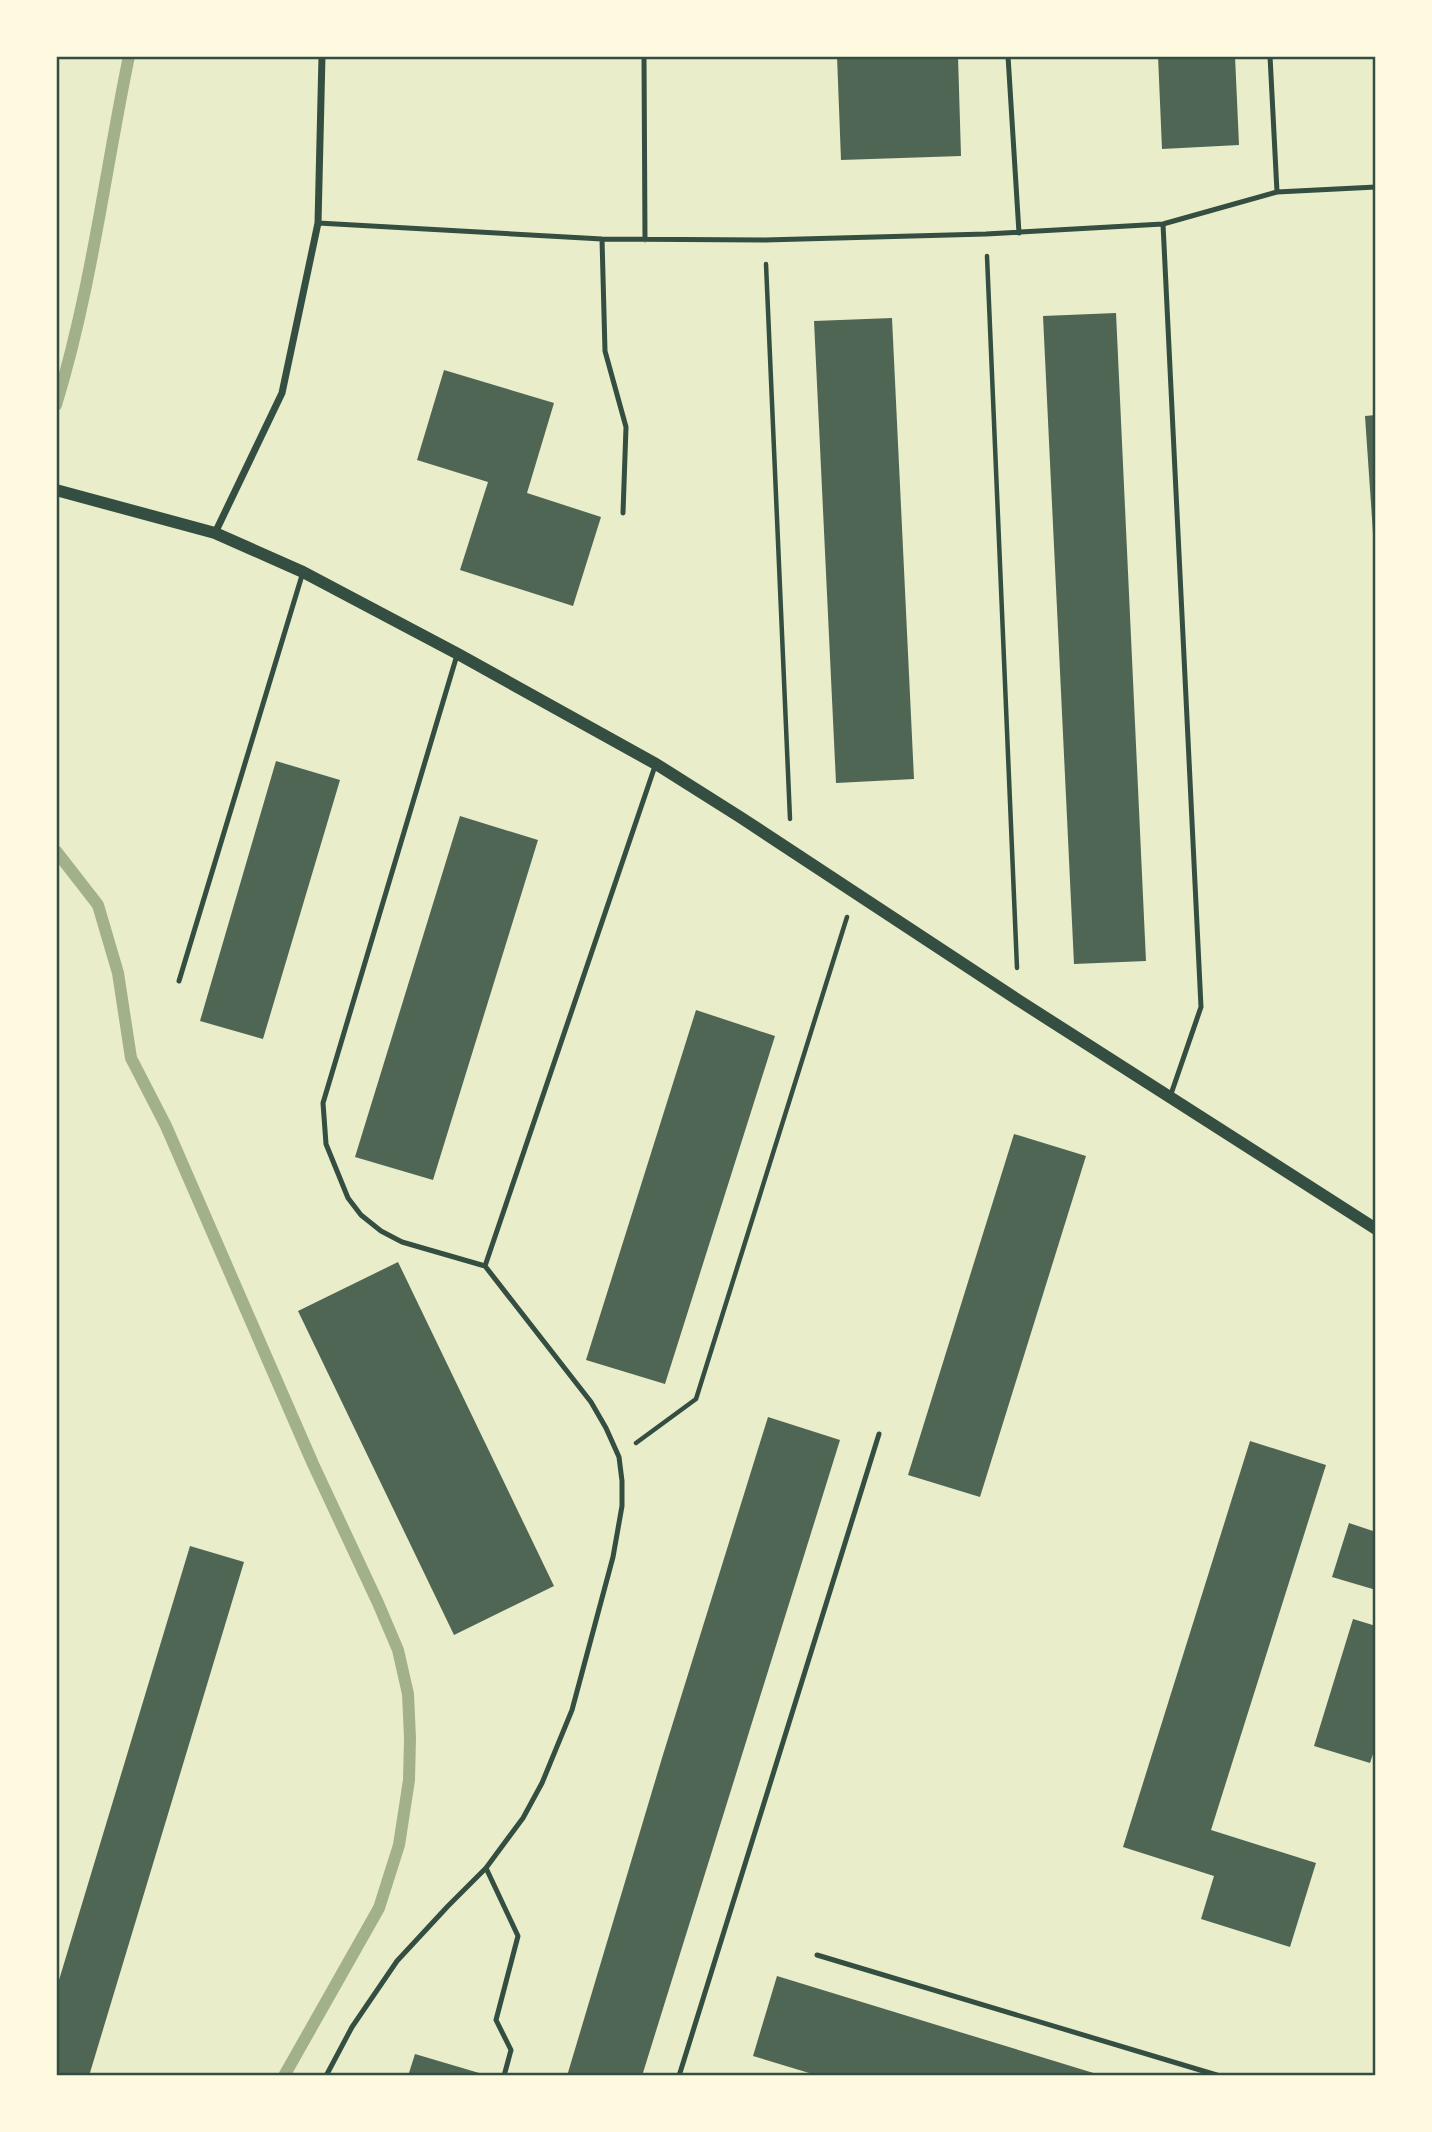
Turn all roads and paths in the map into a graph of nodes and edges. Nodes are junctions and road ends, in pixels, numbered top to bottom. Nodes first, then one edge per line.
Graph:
1 (322, 56) edge
2 (644, 56) edge
3 (1008, 56) edge
4 (1270, 56) edge
5 (1376, 187) edge
6 (1277, 192) junction
7 (318, 223) junction
8 (1163, 224) junction
9 (1019, 233) junction
10 (986, 234) junction
11 (602, 239) junction
12 (645, 240) junction
13 (765, 240) junction
14 (56, 490) edge
15 (623, 513) dead end
16 (215, 533) junction
17 (303, 572) junction
18 (458, 654) junction
19 (656, 764) junction
20 (792, 851) junction
21 (854, 892) junction
22 (179, 981) dead end
23 (1018, 1000) junction
24 (1170, 1097) junction
25 (1376, 1229) edge
26 (485, 1266) junction
27 (879, 1434) dead end
28 (619, 1457) junction
29 (486, 1868) junction
30 (817, 1955) dead end
31 (326, 2076) edge
32 (504, 2076) edge
33 (679, 2076) edge
34 (1220, 2076) edge

1 - 7 street
2 - 12 lane
3 - 9 lane
4 - 6 lane
5 - 6 lane
6 - 8 lane
7 - 11 lane
7 - 16 street
8 - 9 lane
8 - 24 lane
9 - 10 lane
10 - 13 lane
10 - 23 path
11 - 12 lane
11 - 15 lane
12 - 13 lane
13 - 20 path
14 - 16 street
16 - 17 street
17 - 18 street
17 - 22 lane
18 - 19 street
18 - 26 lane
19 - 20 street
19 - 26 lane
20 - 21 street
21 - 23 street
21 - 28 path
23 - 24 street
24 - 25 street
26 - 28 lane
27 - 33 lane
28 - 29 lane
29 - 31 lane
29 - 32 lane
30 - 34 lane

